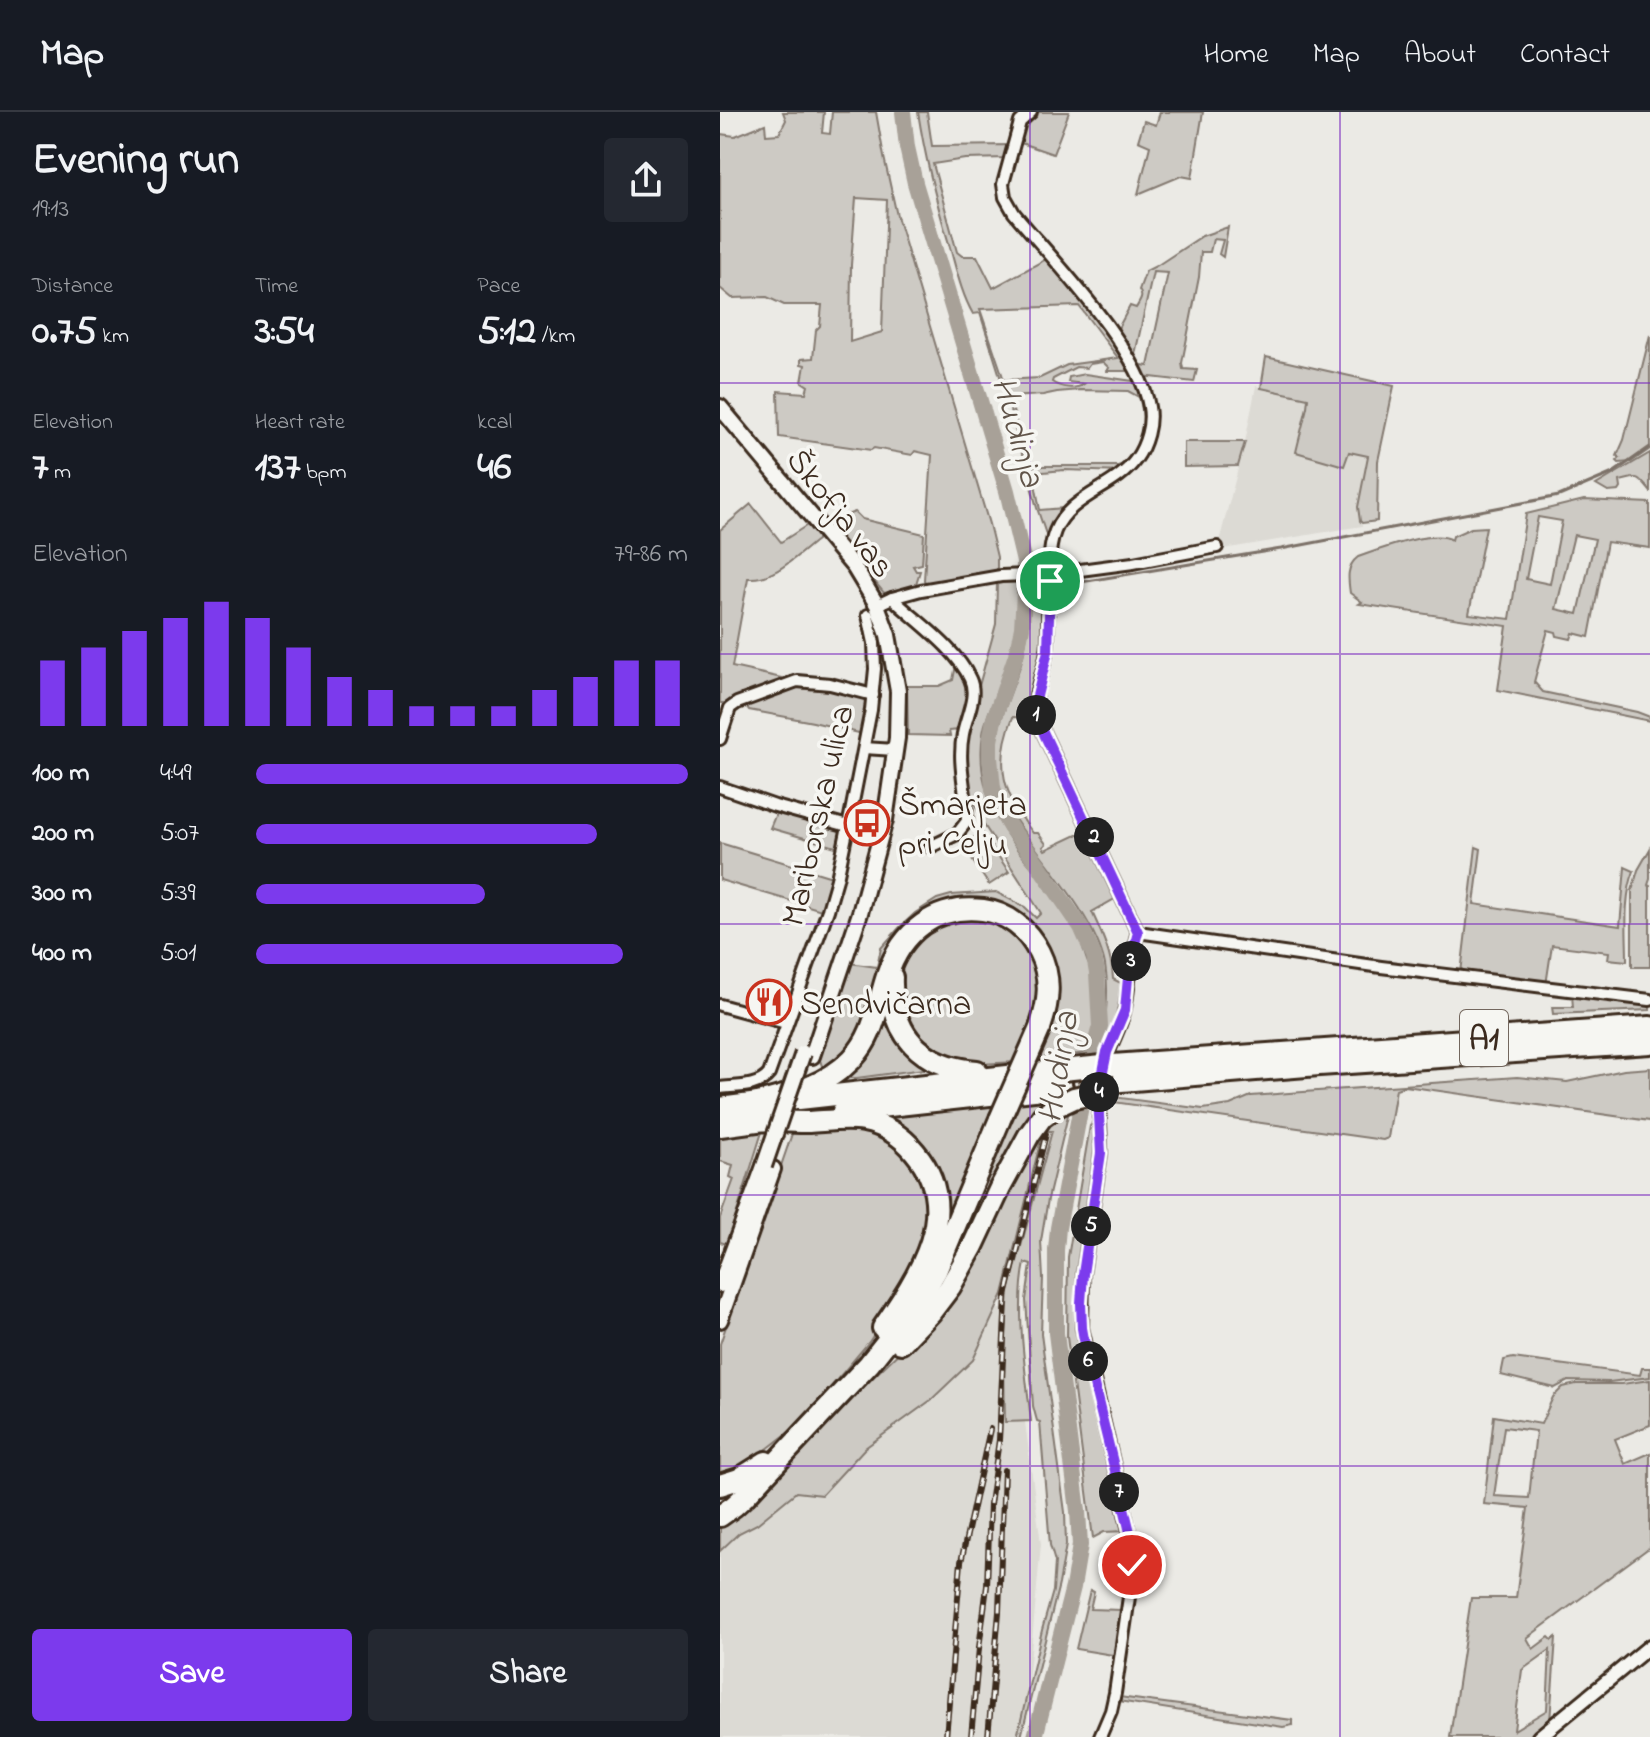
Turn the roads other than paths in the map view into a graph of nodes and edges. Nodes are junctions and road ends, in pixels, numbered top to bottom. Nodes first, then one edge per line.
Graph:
1 (1031, 112) edge
2 (720, 407) edge
3 (1217, 547) dead end
4 (1046, 577) junction
5 (892, 598) junction
6 (872, 610) junction
7 (873, 695) junction
8 (720, 739) edge
9 (864, 748) junction
10 (894, 756) junction
11 (720, 787) edge
12 (848, 826) junction
13 (930, 847) dead end
14 (1138, 932) junction
15 (897, 954) junction
16 (1650, 1000) edge
17 (720, 1005) edge
18 (786, 1023) junction
19 (1650, 1027) edge
20 (1650, 1043) edge
21 (1004, 1076) junction
22 (1111, 1079) junction
23 (720, 1088) edge
24 (1060, 1088) junction
25 (720, 1108) edge
26 (757, 1112) junction
27 (720, 1126) edge
28 (768, 1167) junction
29 (720, 1285) edge
30 (720, 1320) edge
31 (864, 1370) junction
32 (802, 1437) junction
33 (757, 1483) junction
34 (720, 1485) edge
35 (720, 1500) edge
36 (720, 1516) edge
37 (1650, 1646) edge
38 (1100, 1737) edge
39 (1539, 1737) edge

1 - 4 street
2 - 6 main road, Škofja vas
3 - 4 street
4 - 5 street
4 - 14 street
5 - 6 street
5 - 13 street
6 - 7 street, Mariborska ulica
6 - 10 main road, Škofja vas
7 - 8 street
7 - 9 street, Mariborska ulica
9 - 10 street
9 - 12 street, Mariborska ulica
10 - 28 main road, Škofja vas
11 - 12 street
12 - 18 street, Mariborska ulica
14 - 16 street
14 - 38 street
15 - 21 highway
15 - 26 highway
15 - 31 highway, bridge
17 - 18 street
18 - 23 street, Mariborska ulica
19 - 22 highway, A1
20 - 22 highway, A1
21 - 24 highway, A1
21 - 26 highway, A1
22 - 24 highway, A1
24 - 26 highway, A1
24 - 31 highway
25 - 26 highway, A1
26 - 27 highway, A1
26 - 31 highway
28 - 29 main road
28 - 30 main road
31 - 32 highway
32 - 33 highway
32 - 34 highway
33 - 35 highway
33 - 36 highway
37 - 39 street

